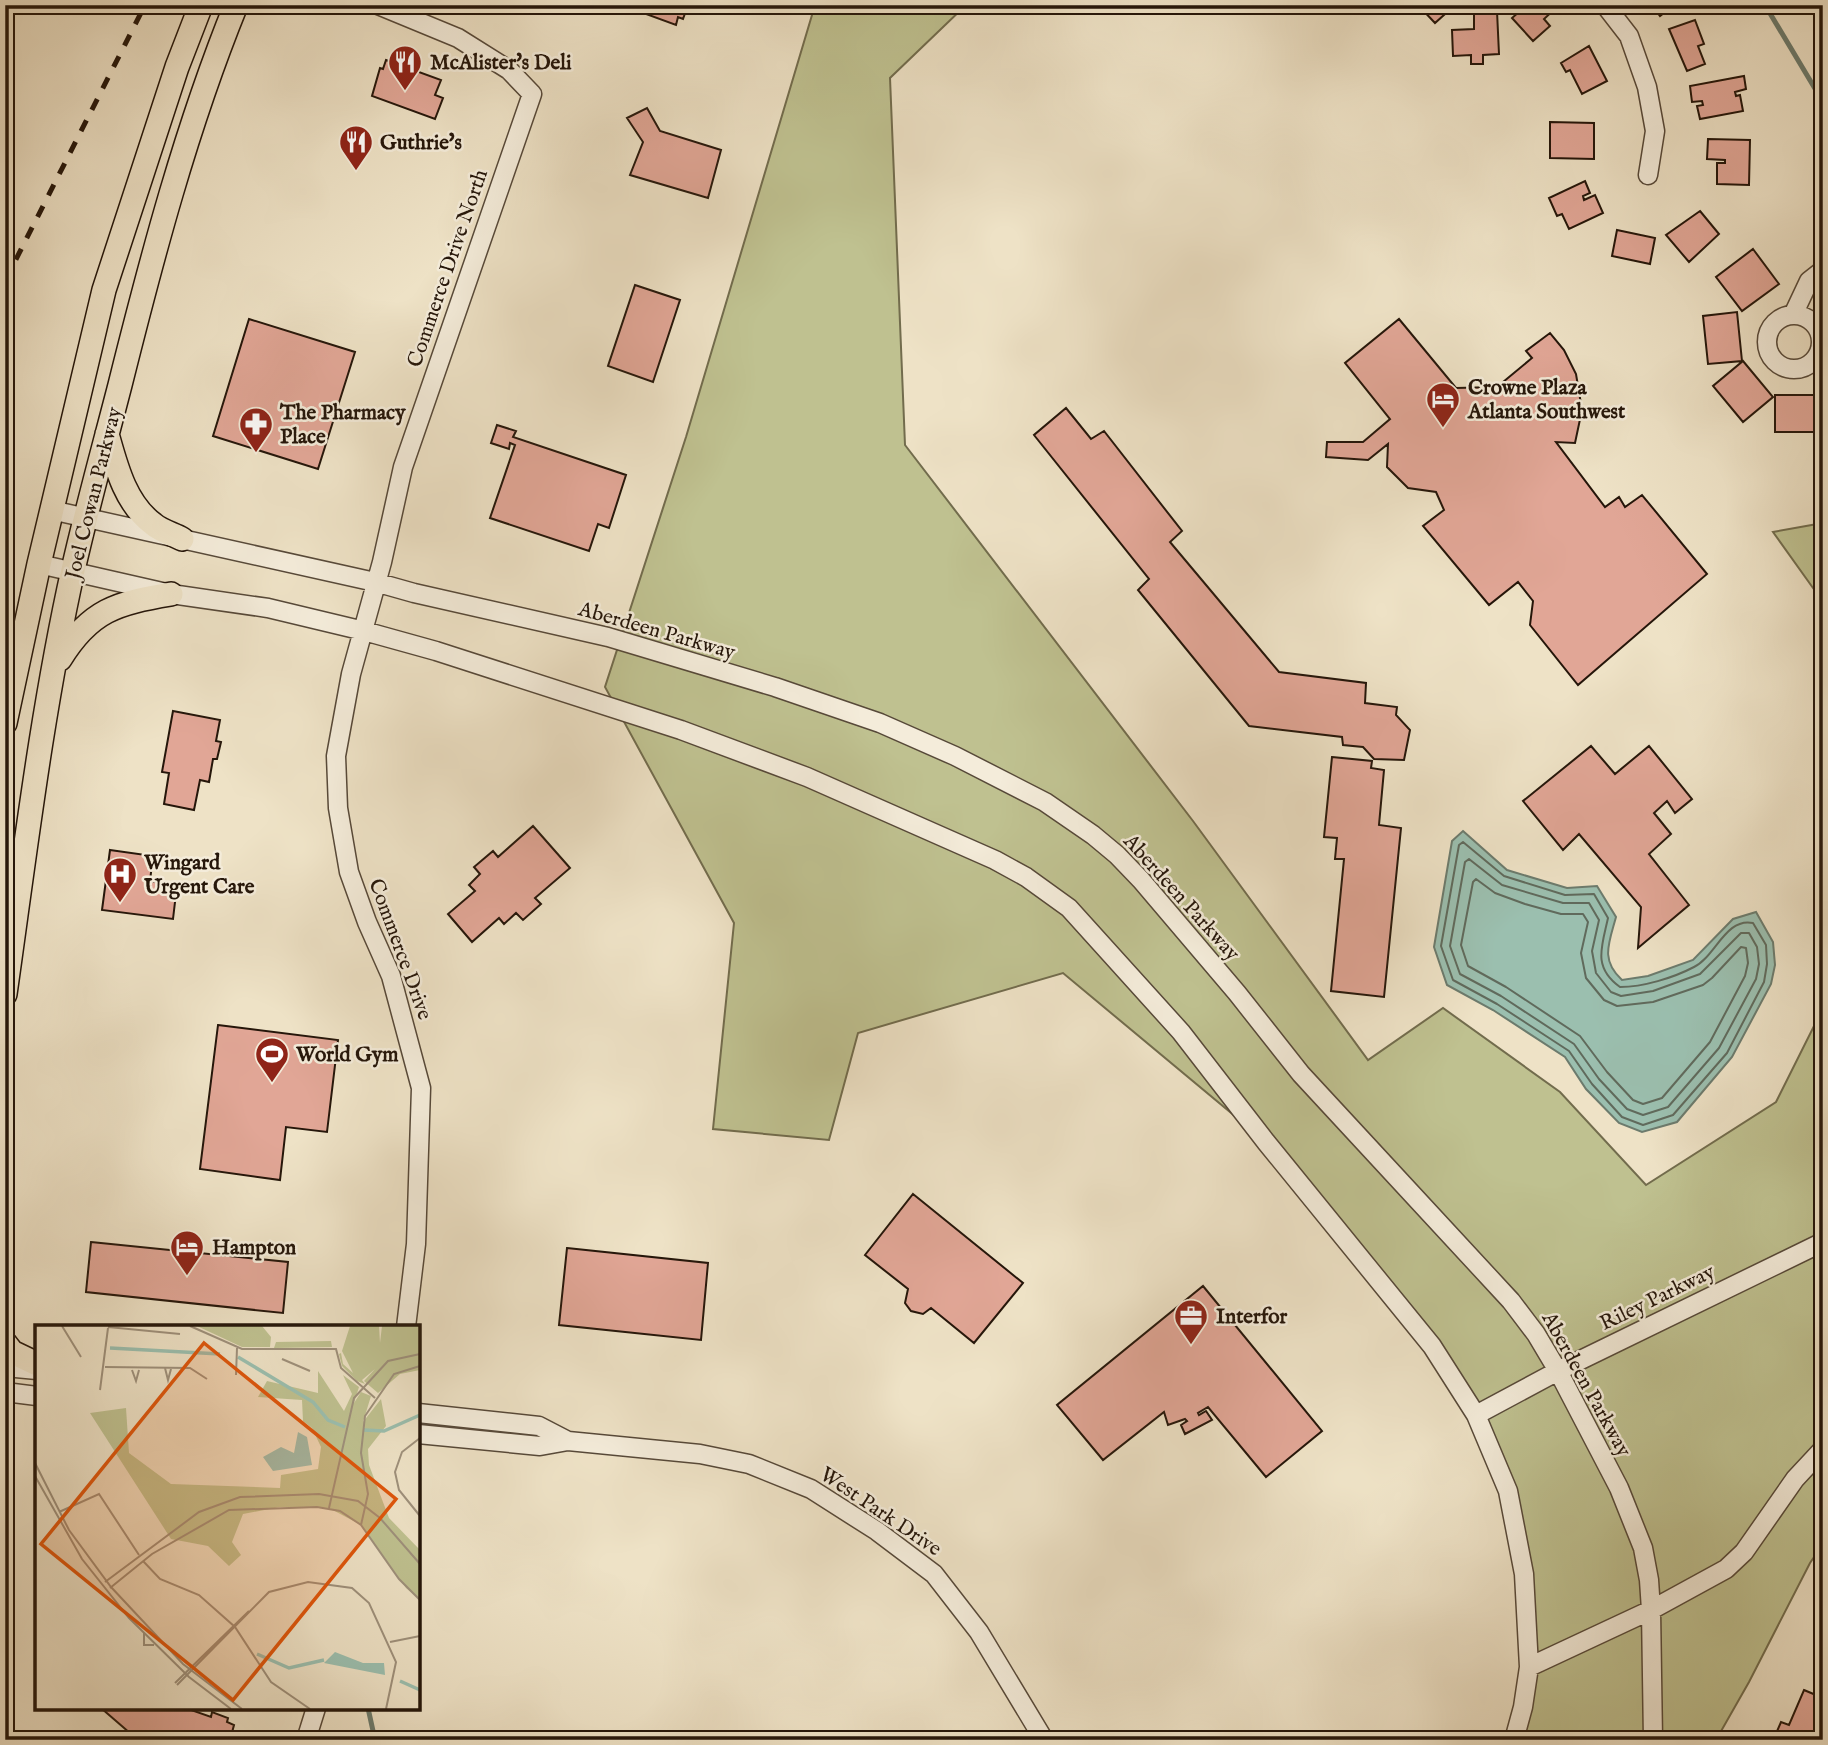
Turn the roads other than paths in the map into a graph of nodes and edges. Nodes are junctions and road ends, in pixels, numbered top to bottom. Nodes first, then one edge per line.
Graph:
1 (201, 5) edge
2 (236, 5) edge
3 (378, 5) edge
4 (1605, 5) edge
5 (1648, 175) dead end
6 (1823, 270) edge
7 (1793, 315) dead end
8 (107, 434) junction
9 (51, 510) junction
10 (86, 517) junction
11 (182, 539) junction
12 (39, 564) junction
13 (72, 572) junction
14 (375, 582) junction
15 (171, 594) junction
16 (364, 631) junction
17 (55, 667) junction
18 (5, 723) edge
19 (5, 994) edge
20 (1823, 1242) edge
21 (406, 1325) edge
22 (5, 1343) edge
23 (35, 1363) edge
24 (5, 1367) edge
25 (35, 1370) edge
26 (1558, 1371) junction
27 (5, 1392) edge
28 (35, 1396) edge
29 (420, 1413) edge
30 (1476, 1415) junction
31 (420, 1434) edge
32 (568, 1441) junction
33 (1823, 1449) edge
34 (1651, 1610) junction
35 (1529, 1667) junction
36 (315, 1710) edge
37 (306, 1740) edge
38 (1044, 1740) edge
39 (1514, 1740) edge
40 (1653, 1740) edge

1 - 9 main road, Joel Cowan Parkway
2 - 8 main road, Joel Cowan Parkway
3 - 14 street, Commerce Drive North
4 - 5 street
6 - 7 street
8 - 10 main road, Joel Cowan Parkway
8 - 11 main road
9 - 10 street, Aberdeen Parkway
9 - 12 main road, Joel Cowan Parkway
10 - 11 street, Aberdeen Parkway
10 - 13 main road, Joel Cowan Parkway
11 - 14 street, Aberdeen Parkway
12 - 13 street
12 - 18 main road, Joel Cowan Parkway
13 - 15 street
13 - 17 main road, Joel Cowan Parkway
14 - 16 street, Commerce Drive North
14 - 26 street, Aberdeen Parkway
15 - 16 street
15 - 17 main road
16 - 21 street, Commerce Drive
16 - 30 street
17 - 19 main road, Joel Cowan Parkway
20 - 26 street, Riley Parkway
22 - 23 main road
24 - 25 street
26 - 30 street, Riley Parkway
26 - 34 street, Aberdeen Parkway
27 - 28 street
29 - 32 street, West Park Drive
30 - 35 street
31 - 32 street, West Park Drive
32 - 38 street, West Park Drive
33 - 34 street
34 - 35 street
34 - 40 street, Aberdeen Parkway
35 - 39 street
36 - 37 street

